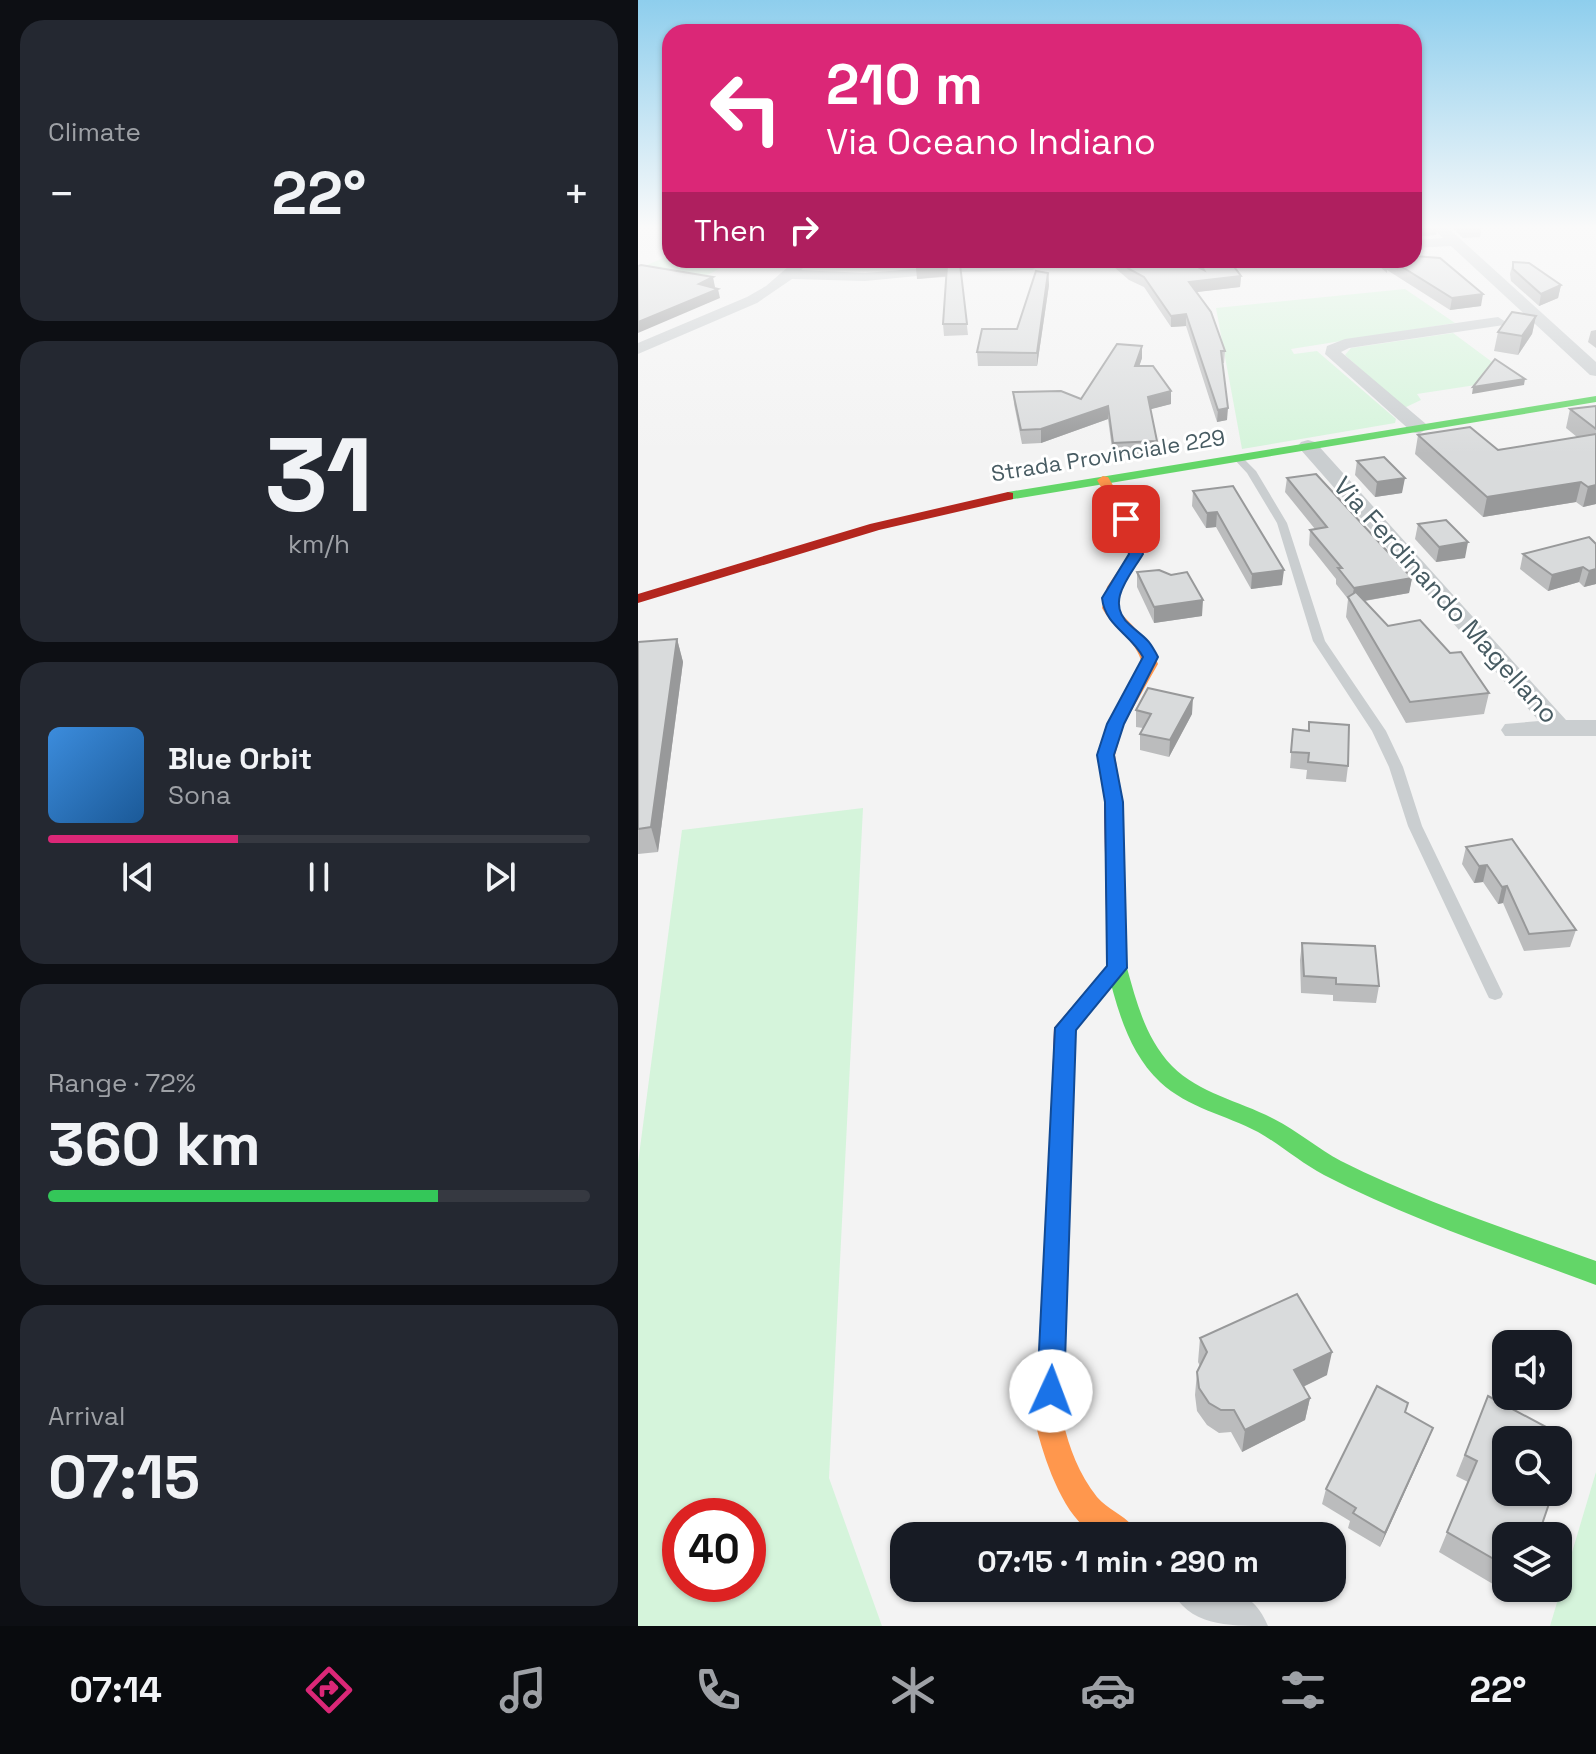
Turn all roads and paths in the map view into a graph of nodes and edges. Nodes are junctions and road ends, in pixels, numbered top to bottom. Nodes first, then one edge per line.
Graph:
1 (748, 302) edge
2 (1519, 302) edge
3 (1498, 322) dead end
4 (638, 349) edge
5 (1596, 371) edge
6 (1596, 399) edge
7 (1419, 428) junction
8 (1308, 446) junction
9 (1238, 458) junction
10 (1103, 480) junction
11 (638, 599) edge
12 (1559, 728) junction
13 (1596, 728) edge
14 (1514, 730) dead end
15 (1117, 968) junction
16 (1495, 994) dead end
17 (1596, 1273) edge
18 (1105, 1522) edge
19 (1212, 1602) edge
20 (1244, 1626) edge

1 - 4 street
2 - 5 street
3 - 7 street
6 - 7 street, Strada Provinciale 229
7 - 8 street, Strada Provinciale 229
8 - 9 street, Strada Provinciale 229
8 - 12 street, Via Ferdinando Magellano
9 - 10 street, Strada Provinciale 229
9 - 16 lane
10 - 11 street, Strada Provinciale 229
10 - 15 street
12 - 13 street, Via Ferdinando Magellano
12 - 14 street
15 - 17 street
15 - 18 street
19 - 20 street

